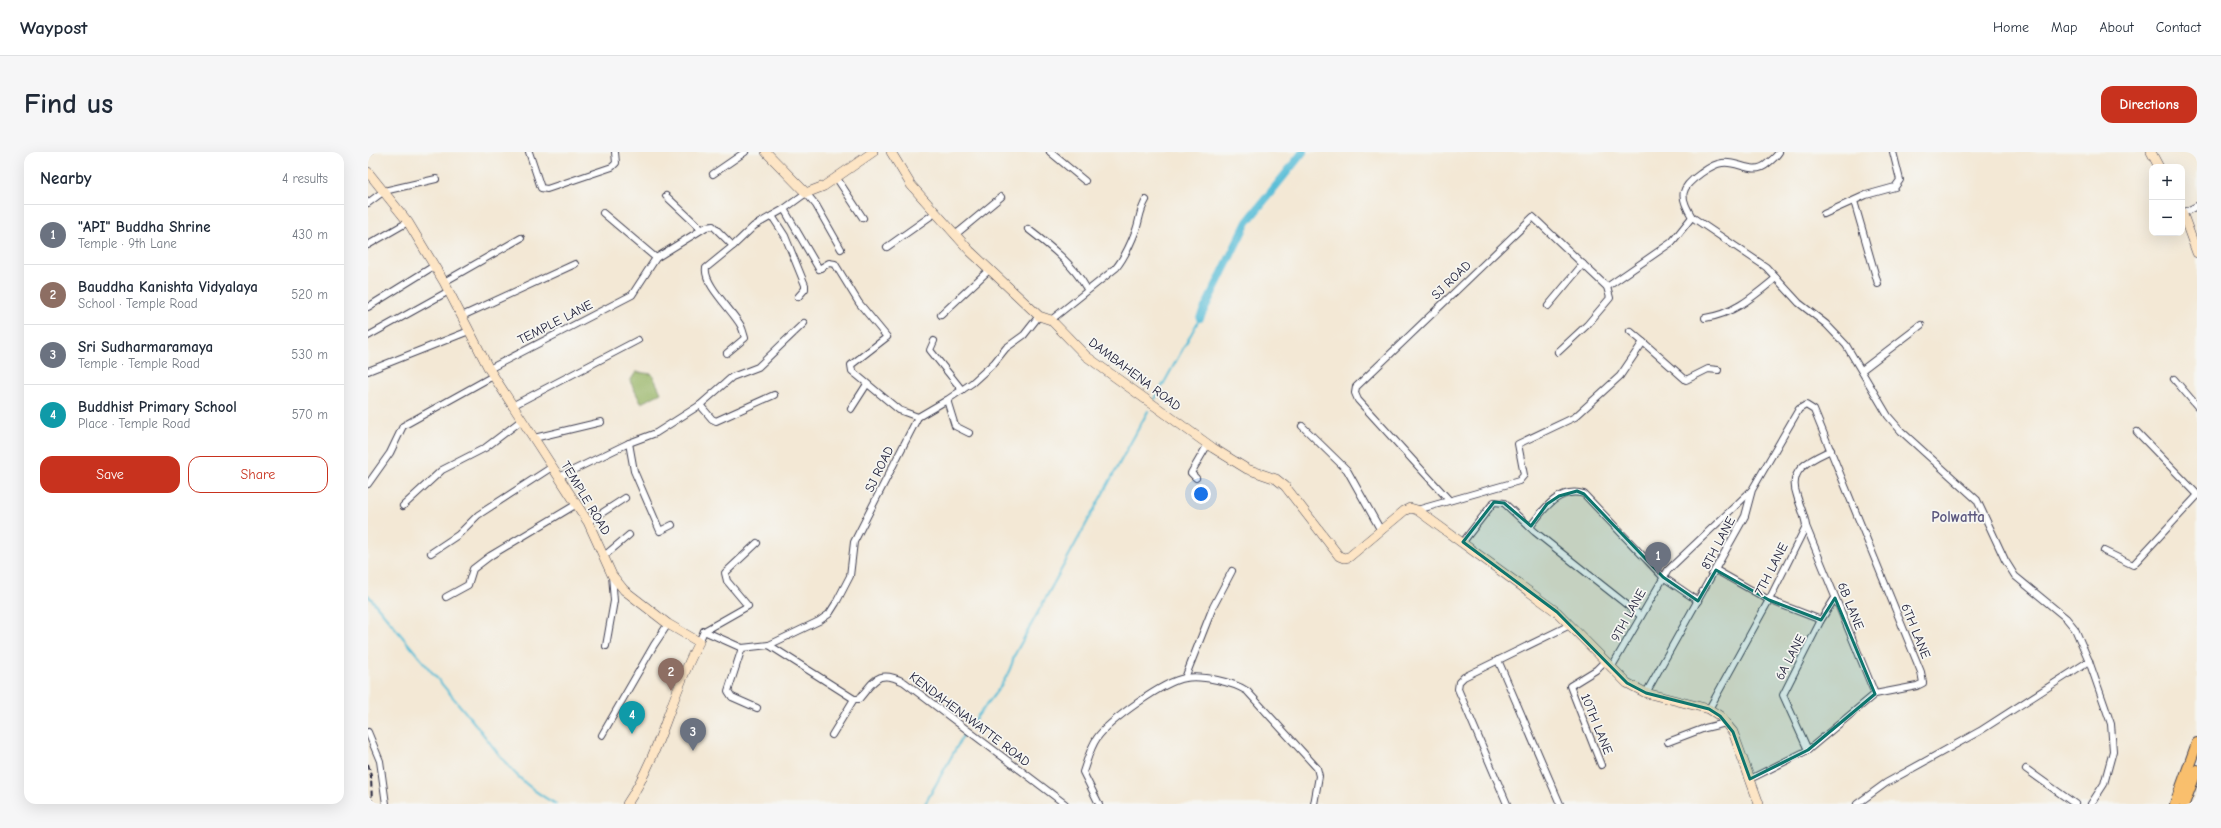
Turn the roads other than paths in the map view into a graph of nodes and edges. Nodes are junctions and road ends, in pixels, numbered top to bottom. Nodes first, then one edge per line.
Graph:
1 (529, 152) edge
2 (615, 152) edge
3 (745, 152) edge
4 (766, 152) edge
5 (873, 152) edge
6 (891, 152) edge
7 (1050, 152) edge
8 (1779, 152) edge
9 (1893, 152) edge
10 (2151, 152) edge
11 (2157, 164) edge
12 (368, 172) edge
13 (713, 174) dead end
14 (836, 177) junction
15 (436, 179) dead end
16 (1085, 181) dead end
17 (384, 191) junction
18 (806, 193) junction
19 (666, 196) dead end
20 (1000, 197) dead end
21 (1146, 200) dead end
22 (1854, 201) junction
23 (368, 203) edge
24 (2197, 206) edge
25 (784, 209) junction
26 (2185, 211) edge
27 (603, 213) dead end
28 (935, 213) junction
29 (1824, 214) dead end
30 (772, 216) junction
31 (1692, 217) junction
32 (863, 218) dead end
33 (2185, 220) edge
34 (408, 222) junction
35 (701, 229) junction
36 (1028, 229) dead end
37 (955, 235) junction
38 (521, 238) dead end
39 (368, 245) edge
40 (733, 246) junction
41 (887, 247) dead end
42 (841, 249) dead end
43 (2197, 253) edge
44 (656, 258) junction
45 (575, 264) dead end
46 (1583, 264) junction
47 (434, 266) junction
48 (989, 270) junction
49 (1776, 278) junction
50 (444, 282) junction
51 (1878, 284) dead end
52 (1607, 288) junction
53 (1087, 289) junction
54 (449, 291) junction
55 (798, 297) dead end
56 (1548, 306) dead end
57 (368, 307) edge
58 (941, 315) dead end
59 (462, 316) junction
60 (1039, 316) junction
61 (1705, 318) dead end
62 (1051, 320) junction
63 (804, 323) dead end
64 (1921, 325) dead end
65 (1630, 330) dead end
66 (469, 331) junction
67 (368, 336) edge
68 (638, 340) dead end
69 (934, 341) dead end
70 (1643, 342) junction
71 (1558, 352) dead end
72 (726, 353) dead end
73 (1718, 370) dead end
74 (1862, 370) junction
75 (368, 371) edge
76 (491, 373) junction
77 (2174, 379) dead end
78 (867, 384) junction
79 (962, 390) junction
80 (774, 395) dead end
81 (947, 400) junction
82 (700, 405) junction
83 (1806, 405) joint
84 (512, 406) junction
85 (2197, 406) edge
86 (851, 409) dead end
87 (918, 417) junction
88 (522, 420) junction
89 (601, 422) dead end
90 (1302, 426) dead end
91 (2137, 432) dead end
92 (969, 433) dead end
93 (534, 438) junction
94 (629, 443) junction
95 (1208, 444) junction
96 (1831, 450) junction
97 (552, 467) junction
98 (559, 477) junction
99 (1196, 478) dead end
100 (368, 484) edge
101 (1752, 490) junction
102 (2197, 495) edge
103 (625, 498) dead end
104 (1449, 500) junction
105 (577, 504) junction
106 (403, 506) dead end
107 (1417, 510) junction
108 (588, 522) junction
109 (672, 525) dead end
110 (1806, 526) junction
111 (1530, 527) junction
112 (1380, 529) junction
113 (629, 535) dead end
114 (1463, 542) junction
115 (757, 543) dead end
116 (2104, 552) dead end
117 (431, 553) dead end
118 (604, 556) junction
119 (1716, 570) junction
120 (1232, 571) dead end
121 (612, 575) junction
122 (1662, 577) junction
123 (446, 597) dead end
124 (1835, 598) junction
125 (1769, 600) junction
126 (1698, 601) junction
127 (1641, 616) junction
128 (1821, 620) junction
129 (668, 624) junction
130 (1570, 625) junction
131 (704, 631) junction
132 (699, 642) junction
133 (769, 645) junction
134 (606, 646) dead end
135 (742, 648) junction
136 (1498, 660) junction
137 (2089, 661) junction
138 (1608, 665) junction
139 (1185, 678) junction
140 (1646, 694) junction
141 (1875, 694) junction
142 (854, 699) junction
143 (757, 708) dead end
144 (1708, 709) junction
145 (1726, 723) junction
146 (368, 732) edge
147 (602, 735) dead end
148 (832, 735) dead end
149 (1668, 742) dead end
150 (2197, 743) edge
151 (1808, 750) junction
152 (1601, 765) dead end
153 (2026, 769) dead end
154 (2197, 770) edge
155 (1750, 779) junction
156 (2195, 783) edge
157 (386, 804) edge
158 (627, 804) edge
159 (1065, 804) edge
160 (1099, 804) edge
161 (1314, 804) edge
162 (1507, 804) edge
163 (1560, 804) edge
164 (1759, 804) edge
165 (1857, 804) edge
166 (2075, 804) edge
167 (2091, 804) edge
168 (2175, 804) edge
169 (2184, 804) edge

1 - 2 street
3 - 13 street
4 - 18 street
5 - 14 street
6 - 28 street, DAMBAHENA ROAD
7 - 16 street
8 - 31 street
9 - 22 street
10 - 11 street
12 - 17 street, TEMPLE ROAD
14 - 18 street
14 - 32 street
15 - 17 street
17 - 23 street
17 - 34 street, TEMPLE ROAD
18 - 25 street
18 - 42 street
19 - 35 street
20 - 37 street
21 - 53 street
22 - 29 street
22 - 51 street
24 - 26 street
25 - 30 street
25 - 78 street
27 - 44 street
28 - 37 street, DAMBAHENA ROAD
28 - 41 street
30 - 40 street
30 - 55 street
31 - 49 street
31 - 52 street
33 - 43 street
34 - 39 street
34 - 47 street, TEMPLE ROAD
35 - 40 street
35 - 44 street
36 - 53 street
37 - 48 street, DAMBAHENA ROAD
38 - 50 street
40 - 72 street
44 - 76 street, TEMPLE LANE
45 - 59 street
46 - 52 street, SJ ROAD
46 - 56 street
46 - 104 street, SJ ROAD
47 - 50 street, TEMPLE ROAD
47 - 57 street
48 - 58 street
48 - 60 street, DAMBAHENA ROAD
49 - 61 street
49 - 74 street
50 - 54 street, TEMPLE ROAD
52 - 71 street
53 - 62 street
54 - 59 street, TEMPLE ROAD
54 - 67 street
59 - 66 street, TEMPLE ROAD
60 - 62 street, DAMBAHENA ROAD
60 - 79 street
62 - 95 street, DAMBAHENA ROAD
63 - 82 street
64 - 74 street
65 - 70 street
66 - 75 street
66 - 76 street, TEMPLE ROAD
68 - 84 street
69 - 79 street
70 - 73 street
70 - 104 street
74 - 137 street
76 - 84 street, TEMPLE ROAD
76 - 100 street, TEMPLE LANE
77 - 85 street
78 - 86 street
78 - 87 street
79 - 81 street
80 - 82 street
81 - 87 street
81 - 92 street
82 - 94 street
83 - 96 street, 6TH LANE
83 - 101 street, 8TH LANE
84 - 88 street, TEMPLE ROAD
87 - 133 street, SJ ROAD
88 - 93 street, TEMPLE ROAD
88 - 106 street
89 - 93 street
90 - 112 street
91 - 102 street
93 - 97 street, TEMPLE ROAD
94 - 98 street
94 - 109 street
95 - 99 street
95 - 112 street, DAMBAHENA ROAD
96 - 110 street
96 - 141 street, 6TH LANE
97 - 98 street, TEMPLE ROAD
97 - 117 street
98 - 105 street, TEMPLE ROAD
101 - 119 street, 8TH LANE
101 - 122 street, 9TH LANE
102 - 116 street
103 - 108 street
104 - 107 street
105 - 108 street, TEMPLE ROAD
105 - 123 street
107 - 112 street, DAMBAHENA ROAD
107 - 114 street
108 - 118 street, TEMPLE ROAD
110 - 124 street, 6B LANE
110 - 125 street, 7TH LANE
111 - 114 street
111 - 122 street
111 - 127 street
113 - 118 street
114 - 130 street
115 - 131 street
118 - 121 street, TEMPLE ROAD
119 - 125 street
119 - 126 street, 8TH LANE
120 - 139 street
121 - 129 street, TEMPLE ROAD
121 - 134 street
122 - 126 street
122 - 127 street, 9TH LANE
124 - 128 street, 6A LANE
124 - 141 street, 6B LANE
125 - 128 street
125 - 144 street, 7TH LANE
126 - 140 street, 8TH LANE
127 - 138 street, 9TH LANE
128 - 151 street, 6A LANE
129 - 132 street, TEMPLE ROAD
129 - 147 street
130 - 136 street
130 - 138 street
131 - 132 street
131 - 135 street
132 - 158 street
133 - 135 street
133 - 142 street
135 - 143 street
136 - 162 street
136 - 163 street
137 - 165 street
137 - 167 street
138 - 140 street
138 - 152 street, 10TH LANE
139 - 160 street
139 - 161 street
140 - 144 street
141 - 151 street, 6TH LANE
142 - 148 street
142 - 159 street, KENDAHENAWATTE ROAD
144 - 145 street
145 - 149 street
145 - 155 street
146 - 157 street
150 - 168 main road
151 - 155 street, 6TH LANE
153 - 166 street
154 - 156 main road
155 - 164 street
156 - 169 main road

